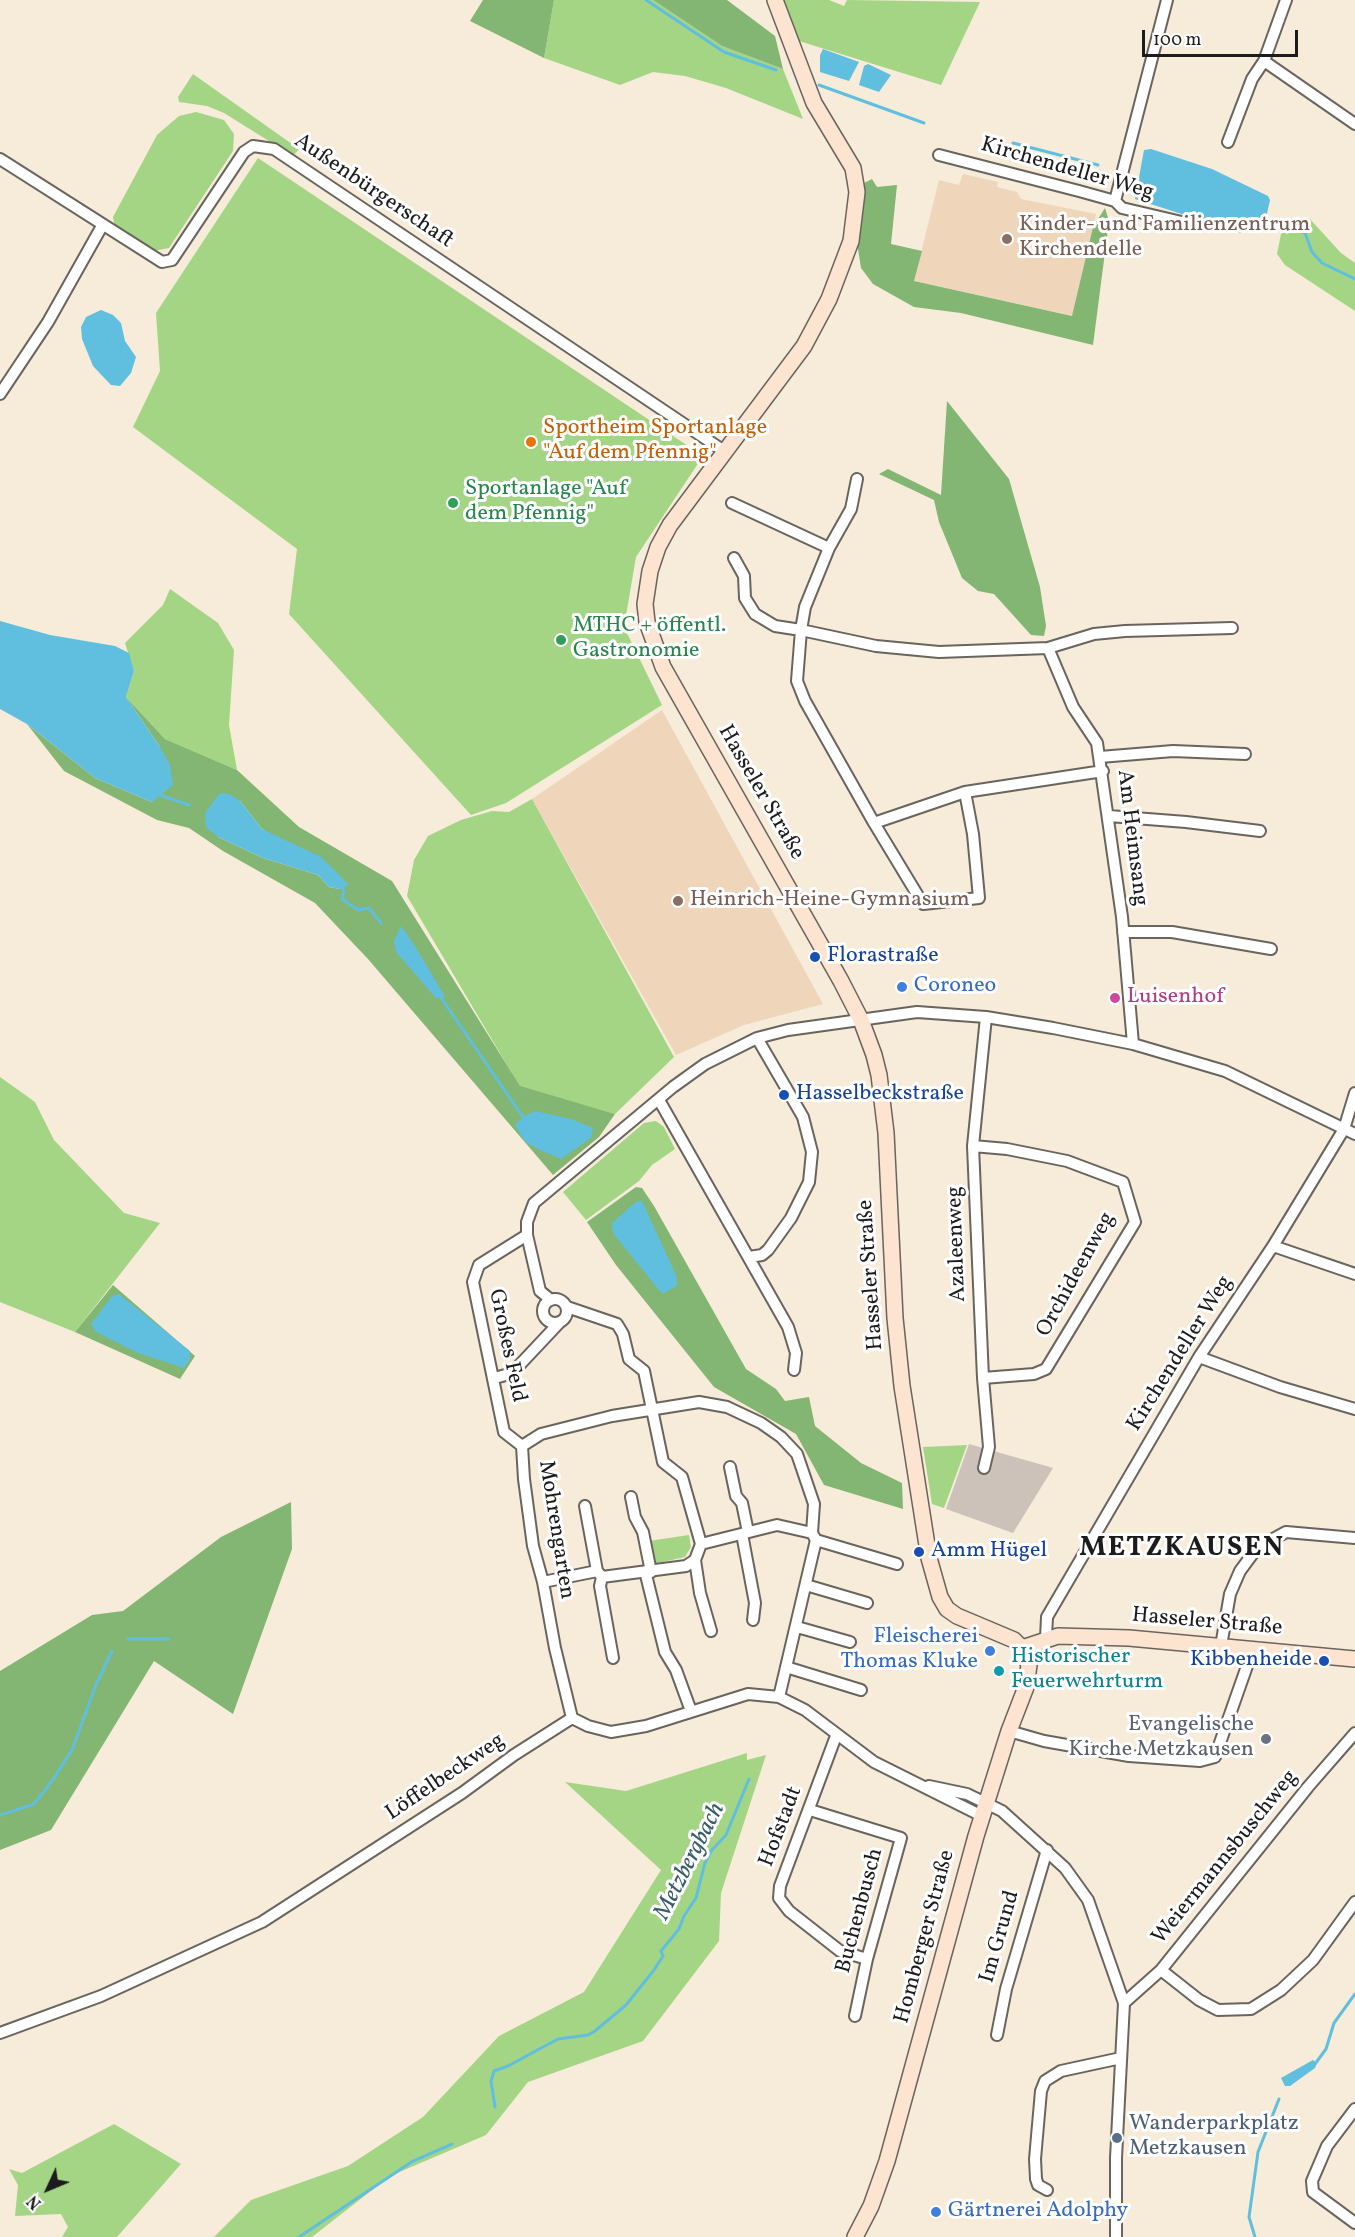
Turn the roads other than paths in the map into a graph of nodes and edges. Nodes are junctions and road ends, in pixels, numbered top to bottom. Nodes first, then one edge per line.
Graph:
1 (774, 0) edge
2 (1167, 0) edge
3 (1286, 0) edge
4 (1264, 61) junction
5 (1355, 124) edge
6 (1228, 142) dead end
7 (939, 155) dead end
8 (0, 159) edge
9 (1115, 201) junction
10 (1186, 223) dead end
11 (102, 225) junction
12 (0, 394) edge
13 (724, 451) junction
14 (857, 479) dead end
15 (732, 503) dead end
16 (829, 548) junction
17 (734, 558) dead end
18 (1232, 628) dead end
19 (801, 630) junction
20 (1048, 648) junction
21 (1245, 754) dead end
22 (1100, 757) junction
23 (1103, 771) junction
24 (965, 792) junction
25 (1109, 816) junction
26 (874, 823) junction
27 (1260, 831) dead end
28 (1123, 932) junction
29 (1271, 949) dead end
30 (986, 1017) junction
31 (861, 1020) junction
32 (757, 1038) junction
33 (1133, 1044) junction
34 (1355, 1093) edge
35 (659, 1100) junction
36 (1344, 1129) junction
37 (1355, 1134) edge
38 (973, 1146) junction
39 (526, 1235) junction
40 (1273, 1245) junction
41 (750, 1257) junction
42 (1355, 1274) edge
43 (551, 1300) junction
44 (567, 1307) junction
45 (559, 1323) junction
46 (1199, 1357) junction
47 (794, 1370) dead end
48 (495, 1378) junction
49 (983, 1378) junction
50 (1355, 1409) edge
51 (652, 1411) junction
52 (522, 1446) junction
53 (730, 1467) dead end
54 (984, 1468) dead end
55 (631, 1497) dead end
56 (585, 1506) dead end
57 (745, 1533) junction
58 (814, 1537) junction
59 (1355, 1538) edge
60 (701, 1544) junction
61 (695, 1560) junction
62 (897, 1564) dead end
63 (648, 1571) junction
64 (599, 1574) junction
65 (543, 1582) junction
66 (806, 1585) junction
67 (867, 1603) dead end
68 (753, 1620) dead end
69 (797, 1627) junction
70 (711, 1631) dead end
71 (1045, 1635) junction
72 (850, 1642) dead end
73 (1221, 1646) junction
74 (1022, 1648) junction
75 (1253, 1649) junction
76 (614, 1658) dead end
77 (1355, 1659) edge
78 (786, 1667) junction
79 (861, 1690) dead end
80 (779, 1697) junction
81 (691, 1711) junction
82 (572, 1718) junction
83 (1009, 1731) junction
84 (1355, 1733) edge
85 (836, 1736) junction
86 (984, 1809) junction
87 (810, 1810) junction
88 (1047, 1850) junction
89 (1355, 1902) edge
90 (867, 1959) junction
91 (1161, 1970) junction
92 (1124, 2003) junction
93 (855, 2016) dead end
94 (0, 2033) edge
95 (997, 2035) dead end
96 (1121, 2058) junction
97 (1355, 2109) edge
98 (1047, 2190) dead end
99 (1355, 2223) edge
100 (855, 2237) edge
101 (1116, 2237) edge

1 - 13 main road, Hasseler Straße
2 - 9 street
3 - 4 street
4 - 5 street
4 - 6 street
7 - 9 street, Kirchendeller Weg
8 - 11 street, Außenbürgerschaft
9 - 10 street, Kirchendeller Weg
11 - 12 street
11 - 13 street, Außenbürgerschaft
13 - 31 main road, Hasseler Straße
14 - 16 street
15 - 16 street
16 - 19 street
17 - 19 street
18 - 20 street
19 - 20 street
19 - 26 street
20 - 22 street, Am Heimsang
21 - 22 street
22 - 23 street, Am Heimsang
23 - 24 street
23 - 25 street, Am Heimsang
24 - 26 street
24 - 26 street
25 - 27 street
25 - 28 street, Am Heimsang
28 - 29 street
28 - 33 street, Am Heimsang
30 - 31 street
30 - 33 street
30 - 38 street, Azaleenweg
31 - 32 street
31 - 74 main road, Hasseler Straße
32 - 35 street
32 - 41 street
33 - 36 street
34 - 36 street, Kirchendeller Weg
35 - 39 street
35 - 41 street
36 - 37 street
36 - 40 street, Kirchendeller Weg
38 - 49 street, Azaleenweg
38 - 49 street, Orchideenweg
39 - 43 street
39 - 48 street, Großes Feld
40 - 42 street
40 - 46 street, Kirchendeller Weg
41 - 47 street
43 - 44 street
43 - 45 street
44 - 45 street
44 - 51 street
45 - 48 street
46 - 50 street
46 - 71 street, Kirchendeller Weg
48 - 52 street, Großes Feld
49 - 54 street, Azaleenweg
51 - 52 street, Mohrengarten
51 - 58 street, Mohrengarten
51 - 60 street
52 - 65 street, Mohrengarten
53 - 57 street
55 - 63 street
56 - 64 street
57 - 58 street
57 - 60 street
57 - 68 street
58 - 62 street
58 - 66 street, Mohrengarten
59 - 73 street
60 - 61 street
61 - 63 street
61 - 70 street
63 - 64 street
63 - 81 street
64 - 65 street
64 - 76 street
65 - 82 street, Mohrengarten
66 - 67 street
66 - 69 street, Mohrengarten
69 - 72 street
69 - 78 street, Mohrengarten
71 - 73 main road, Hasseler Straße
71 - 74 main road, Hasseler Straße
73 - 75 main road, Hasseler Straße
74 - 83 main road, Homberger Straße
75 - 77 main road, Hasseler Straße
75 - 83 street
78 - 79 street
78 - 80 street, Mohrengarten
80 - 81 street
80 - 85 street
81 - 82 street
82 - 94 street, Löffelbeckweg
83 - 86 main road, Homberger Straße
84 - 91 street, Weiermannsbuschweg
85 - 86 street
85 - 87 street, Hofstadt
86 - 88 street
86 - 100 main road, Homberger Straße
87 - 90 street, Hofstadt
87 - 90 street, Buchenbusch
88 - 92 street
88 - 95 street, Im Grund
89 - 91 street
90 - 93 street, Buchenbusch
91 - 92 street, Weiermannsbuschweg
92 - 96 street
96 - 98 street
96 - 101 street
97 - 99 street

